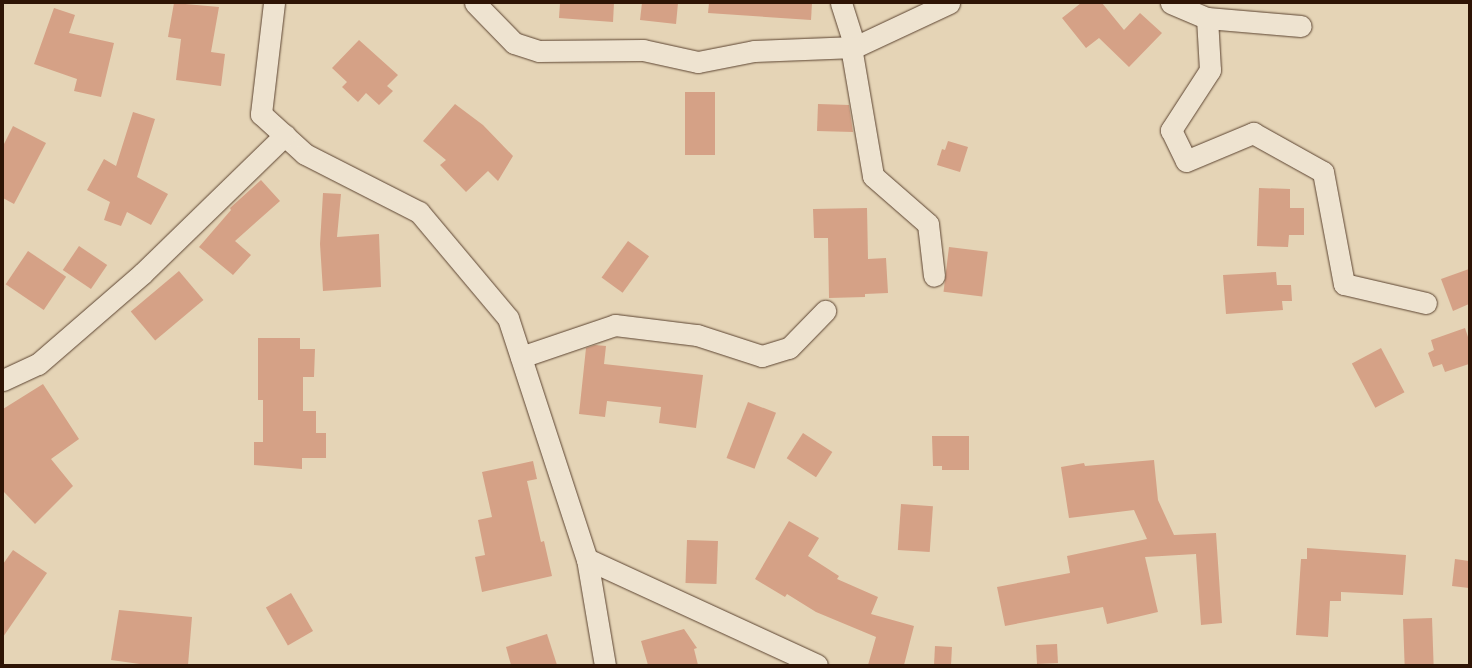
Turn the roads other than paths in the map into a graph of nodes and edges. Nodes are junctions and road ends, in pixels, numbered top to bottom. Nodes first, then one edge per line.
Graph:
1 (274, 3) edge
2 (475, 3) edge
3 (841, 3) edge
4 (949, 3) edge
5 (1171, 3) edge
6 (1207, 18) junction
7 (1301, 26) dead end
8 (853, 47) junction
9 (284, 136) junction
10 (934, 276) dead end
11 (1426, 303) dead end
12 (825, 311) dead end
13 (521, 357) junction
14 (3, 380) edge
15 (587, 559) junction
16 (605, 665) edge
17 (818, 665) edge

1 - 9 street
2 - 8 street
3 - 8 street
4 - 8 street
5 - 6 street
6 - 7 street
6 - 11 street
8 - 10 street
9 - 13 street
9 - 14 street
12 - 13 street
13 - 15 street
15 - 16 street
15 - 17 street

